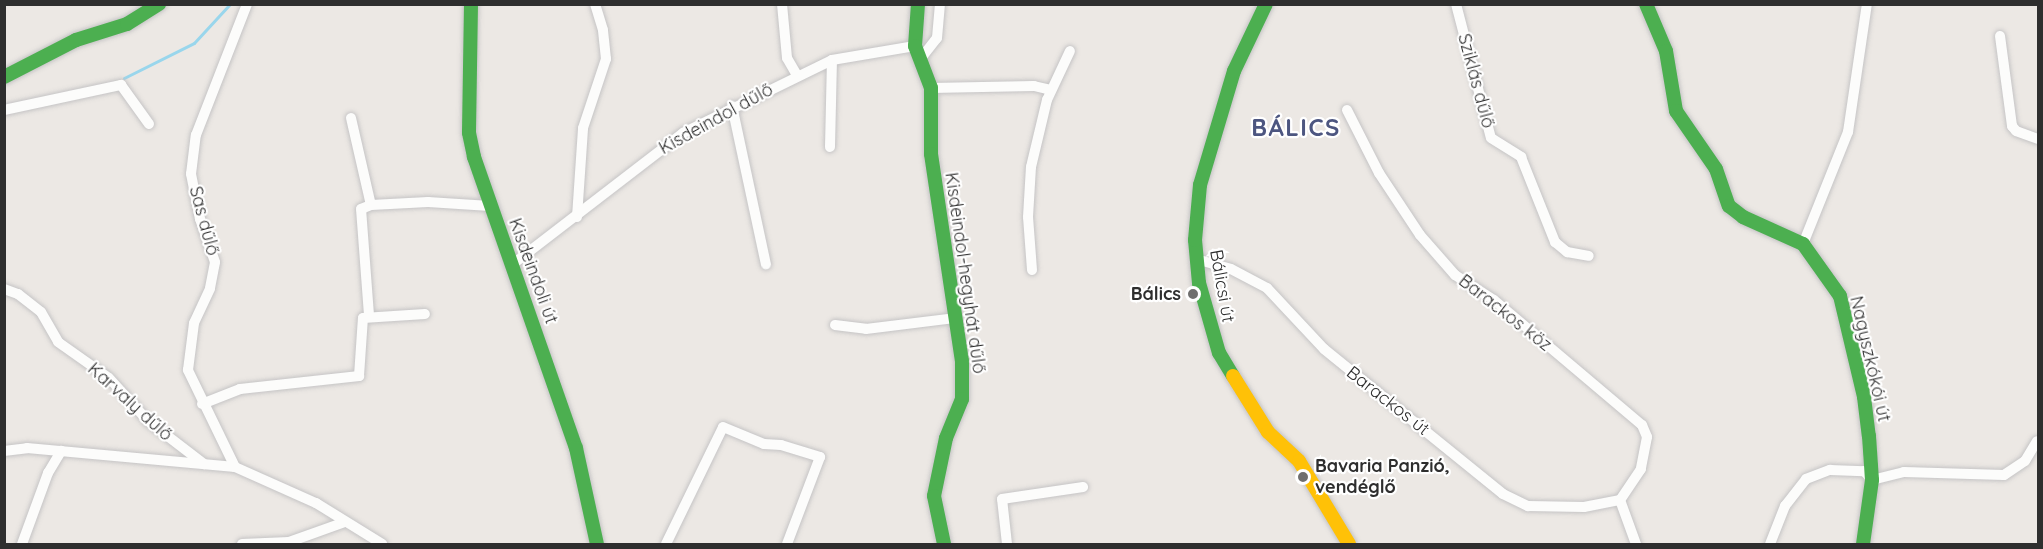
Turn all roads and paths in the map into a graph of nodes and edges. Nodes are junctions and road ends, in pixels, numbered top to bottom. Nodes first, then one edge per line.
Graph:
1 (159, 4) edge
2 (247, 4) edge
3 (471, 4) edge
4 (595, 4) edge
5 (782, 4) edge
6 (918, 4) edge
7 (940, 4) edge
8 (1266, 4) edge
9 (1456, 4) edge
10 (1646, 4) edge
11 (1867, 4) edge
12 (2000, 36) dead end
13 (1070, 51) dead end
14 (918, 52) junction
15 (832, 60) junction
16 (797, 75) junction
17 (4, 77) edge
18 (932, 88) junction
19 (1051, 90) junction
20 (732, 106) junction
21 (4, 110) edge
22 (1347, 110) dead end
23 (351, 118) dead end
24 (149, 124) dead end
25 (2038, 138) edge
26 (830, 147) dead end
27 (371, 204) junction
28 (490, 206) junction
29 (577, 217) junction
30 (1803, 244) junction
31 (1589, 255) dead end
32 (1196, 259) junction
33 (513, 264) junction
34 (766, 264) dead end
35 (1032, 270) dead end
36 (4, 289) edge
37 (425, 314) dead end
38 (369, 315) junction
39 (956, 318) junction
40 (835, 325) dead end
41 (202, 404) junction
42 (2037, 441) edge
43 (61, 451) junction
44 (4, 452) edge
45 (207, 466) junction
46 (235, 467) junction
47 (1872, 480) junction
48 (1083, 487) dead end
49 (1620, 500) junction
50 (345, 522) junction
51 (22, 544) edge
52 (242, 544) edge
53 (382, 544) edge
54 (597, 544) edge
55 (666, 544) edge
56 (787, 544) edge
57 (944, 544) edge
58 (1007, 544) edge
59 (1349, 544) edge
60 (1636, 544) edge
61 (1770, 544) edge
62 (1863, 544) edge

1 - 17 street
2 - 41 street, Sas dűlő
3 - 28 street, Kisdeindoli út
4 - 29 street
5 - 16 street
6 - 14 street, Kisdeindol-hegyhát dűlő
7 - 14 street
8 - 32 street, Bálicsi út
9 - 31 street, Sziklás dűlő
10 - 30 street
11 - 30 street
12 - 25 street
13 - 19 street
14 - 15 street, Kisdeindol dűlő
14 - 18 street, Kisdeindol-hegyhát dűlő
15 - 16 street, Kisdeindol dűlő
15 - 26 street
16 - 20 street, Kisdeindol dűlő
18 - 19 street
18 - 39 street, Kisdeindol-hegyhát dűlő
19 - 35 street
20 - 29 street, Kisdeindol dűlő
20 - 34 street
21 - 24 street
22 - 49 street, Barackos köz
23 - 27 street
27 - 28 street
27 - 38 street
28 - 33 street, Kisdeindoli út
29 - 33 street, Kisdeindol dűlő
30 - 47 street, Nagyszkókói út
32 - 49 street, Barackos út
32 - 59 street, Bálicsi út
33 - 54 street, Kisdeindoli út
36 - 45 street, Karvaly dűlő
37 - 38 street
38 - 41 street
39 - 40 street
39 - 57 street, Kisdeindol-hegyhát dűlő
41 - 46 street, Sas dűlő
42 - 47 street
43 - 44 street
43 - 45 street
43 - 51 street
45 - 46 street
46 - 50 street
47 - 61 street
47 - 62 street, Nagyszkókói út
48 - 58 street
49 - 60 street
50 - 52 street
50 - 53 street
55 - 56 street

